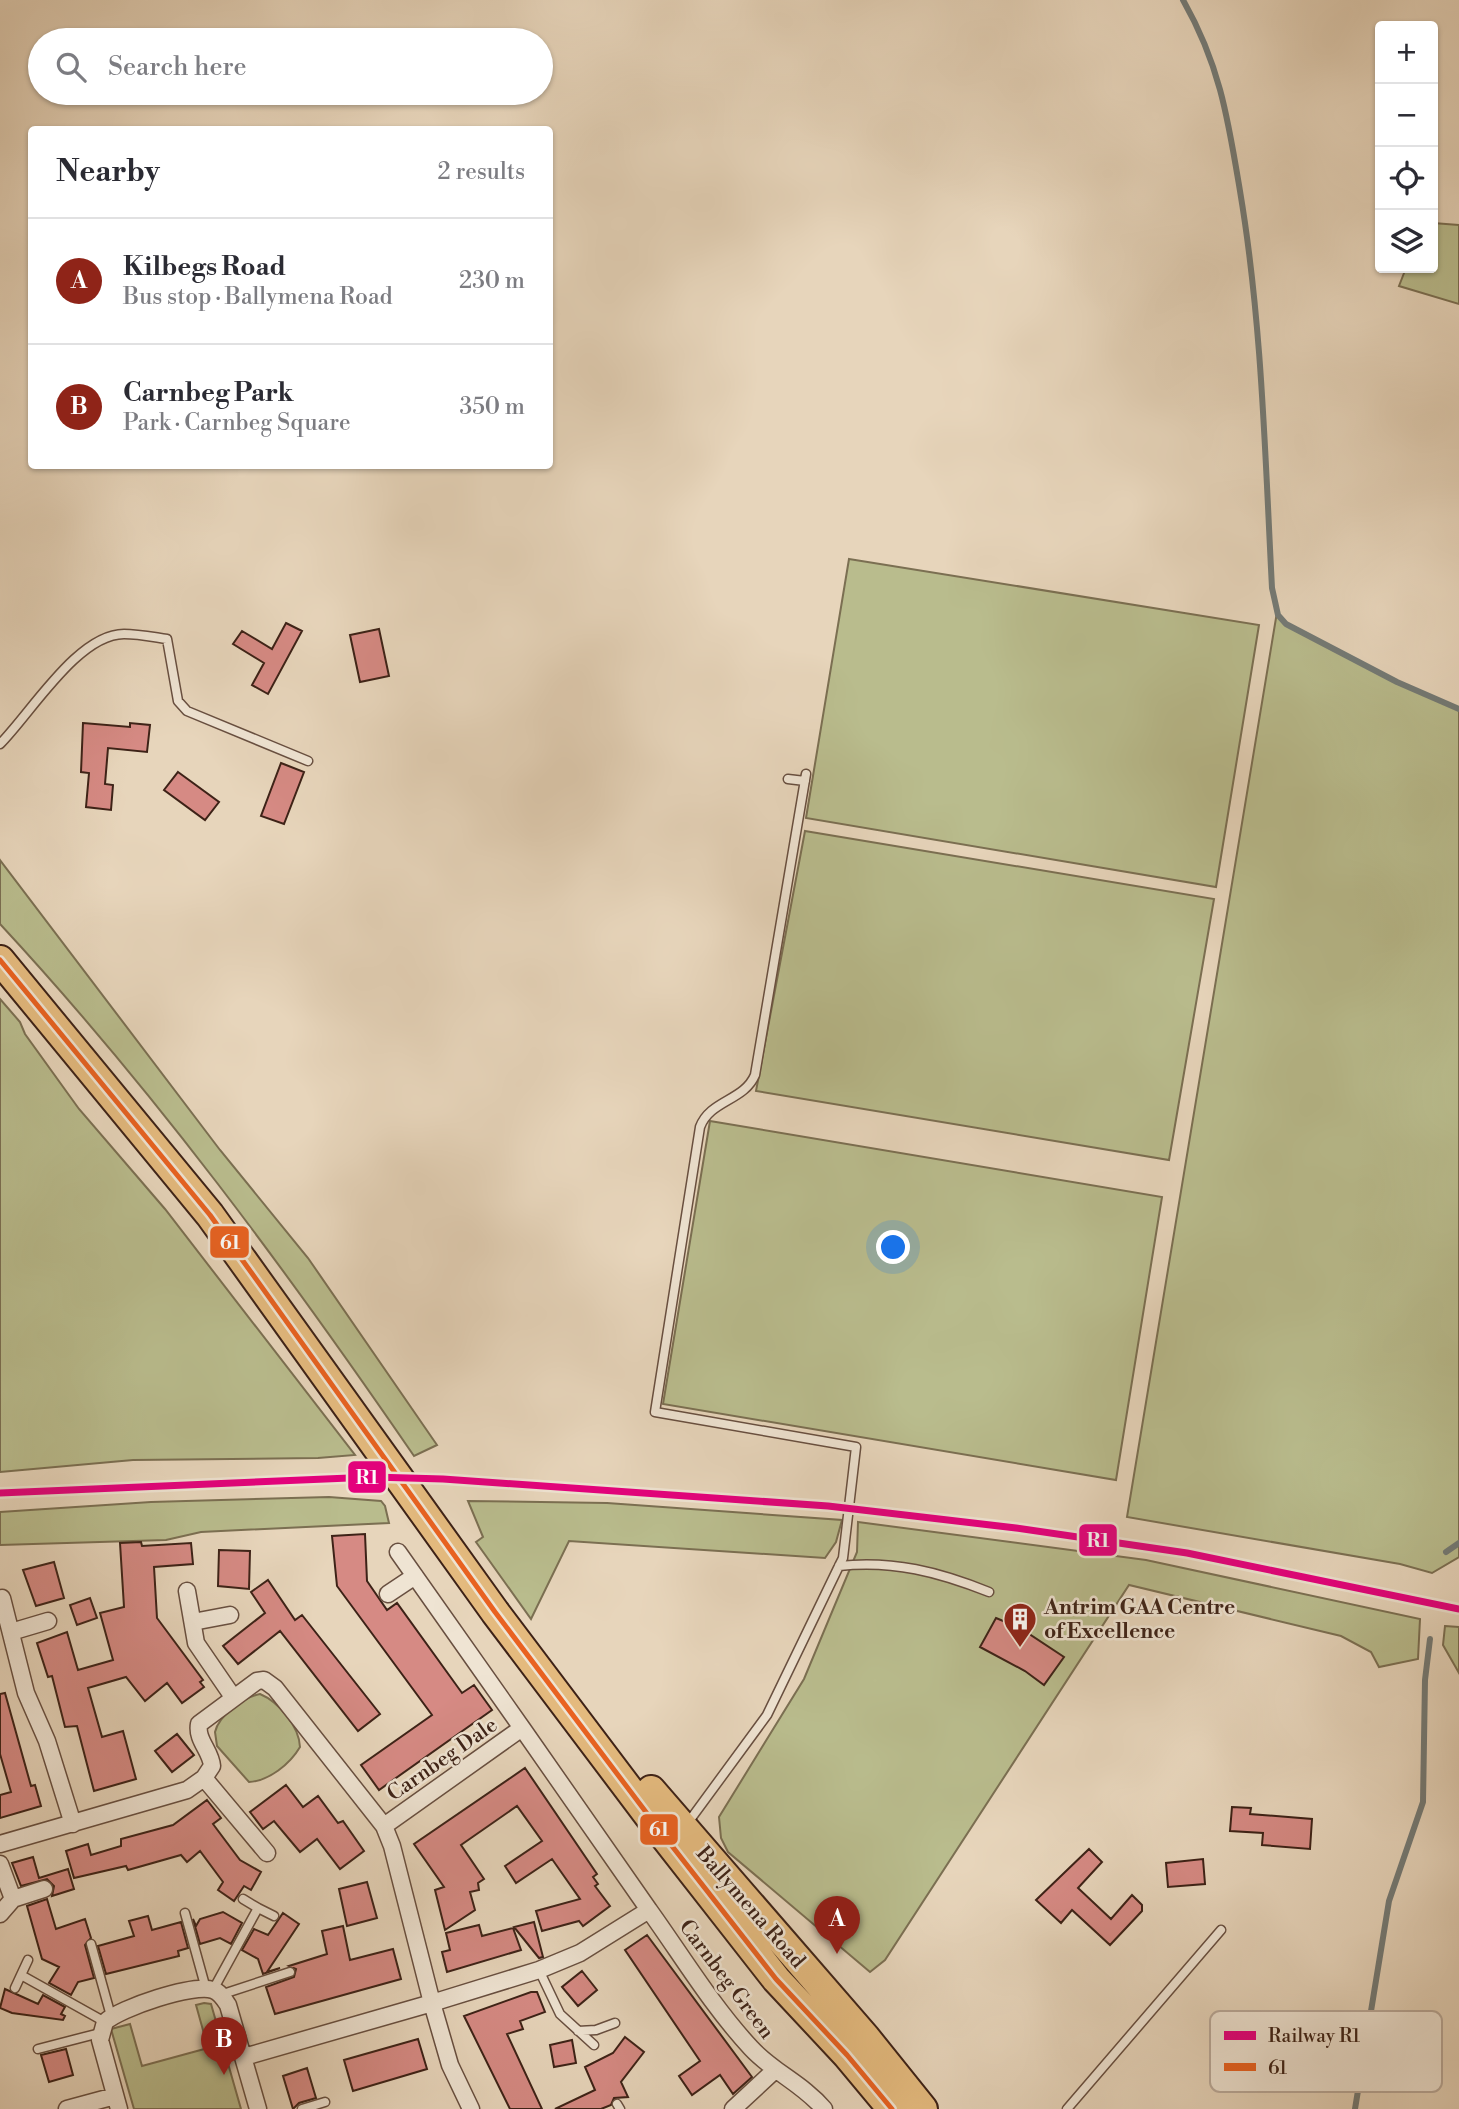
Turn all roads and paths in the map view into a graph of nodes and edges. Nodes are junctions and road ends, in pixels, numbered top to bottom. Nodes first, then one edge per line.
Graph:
1 (0, 744) edge
2 (308, 761) dead end
3 (788, 779) dead end
4 (0, 960) edge
5 (398, 1552) dead end
6 (839, 1566) junction
7 (415, 1576) junction
8 (187, 1591) dead end
9 (989, 1592) dead end
10 (388, 1594) dead end
11 (2, 1598) dead end
12 (230, 1615) dead end
13 (48, 1621) dead end
14 (193, 1622) junction
15 (7, 1627) edge
16 (233, 1697) junction
17 (522, 1728) junction
18 (204, 1779) junction
19 (73, 1824) junction
20 (384, 1826) junction
21 (675, 1833) junction
22 (0, 1844) edge
23 (267, 1853) dead end
24 (0, 1864) edge
25 (44, 1889) dead end
26 (13, 1899) junction
27 (243, 1899) dead end
28 (258, 1908) junction
29 (649, 1910) junction
30 (185, 1913) dead end
31 (0, 1914) edge
32 (274, 1916) dead end
33 (1221, 1930) dead end
34 (91, 1944) dead end
35 (28, 1960) dead end
36 (539, 1970) junction
37 (290, 1972) dead end
38 (21, 1975) junction
39 (15, 1988) dead end
40 (213, 1991) junction
41 (432, 2003) junction
42 (615, 2023) dead end
43 (105, 2024) junction
44 (578, 2031) junction
45 (594, 2045) dead end
46 (38, 2049) dead end
47 (244, 2057) junction
48 (774, 2071) junction
49 (325, 2102) dead end
50 (117, 2103) edge
51 (67, 2109) edge
52 (258, 2109) edge
53 (302, 2109) edge
54 (471, 2109) edge
55 (733, 2109) edge
56 (824, 2109) edge
57 (891, 2109) edge
58 (923, 2109) edge
59 (1066, 2109) edge

1 - 2 lane
3 - 6 lane
4 - 21 highway, Ballymena Road
5 - 7 street, Carnbeg Dale
6 - 9 lane
6 - 21 lane
7 - 10 street
7 - 17 street, Carnbeg Dale
8 - 14 street
11 - 15 street
12 - 14 street
13 - 15 street
14 - 16 street
15 - 19 street
16 - 18 street, Carnbeg Dale
16 - 20 street, Carnbeg Dale
17 - 20 street, Carnbeg Dale
17 - 29 street, Carnbeg Green
18 - 19 street
18 - 23 street
19 - 22 street
20 - 41 street
21 - 57 highway, Ballymena Road
21 - 58 highway, Ballymena Road
24 - 26 street
25 - 26 street
26 - 31 street
27 - 28 lane
28 - 32 lane
28 - 40 lane
29 - 36 street
29 - 48 street, Carnbeg Green
30 - 40 lane
33 - 59 lane
34 - 43 lane
35 - 38 lane
36 - 41 street
36 - 44 lane
37 - 40 lane
38 - 39 lane
38 - 43 lane
40 - 43 street
40 - 47 street
41 - 47 street
41 - 54 street
42 - 44 lane
43 - 46 lane
43 - 50 street
44 - 45 lane
47 - 52 street
48 - 55 street, Carnbeg Green
48 - 56 street, Carnbeg Green
49 - 53 lane
50 - 51 street

